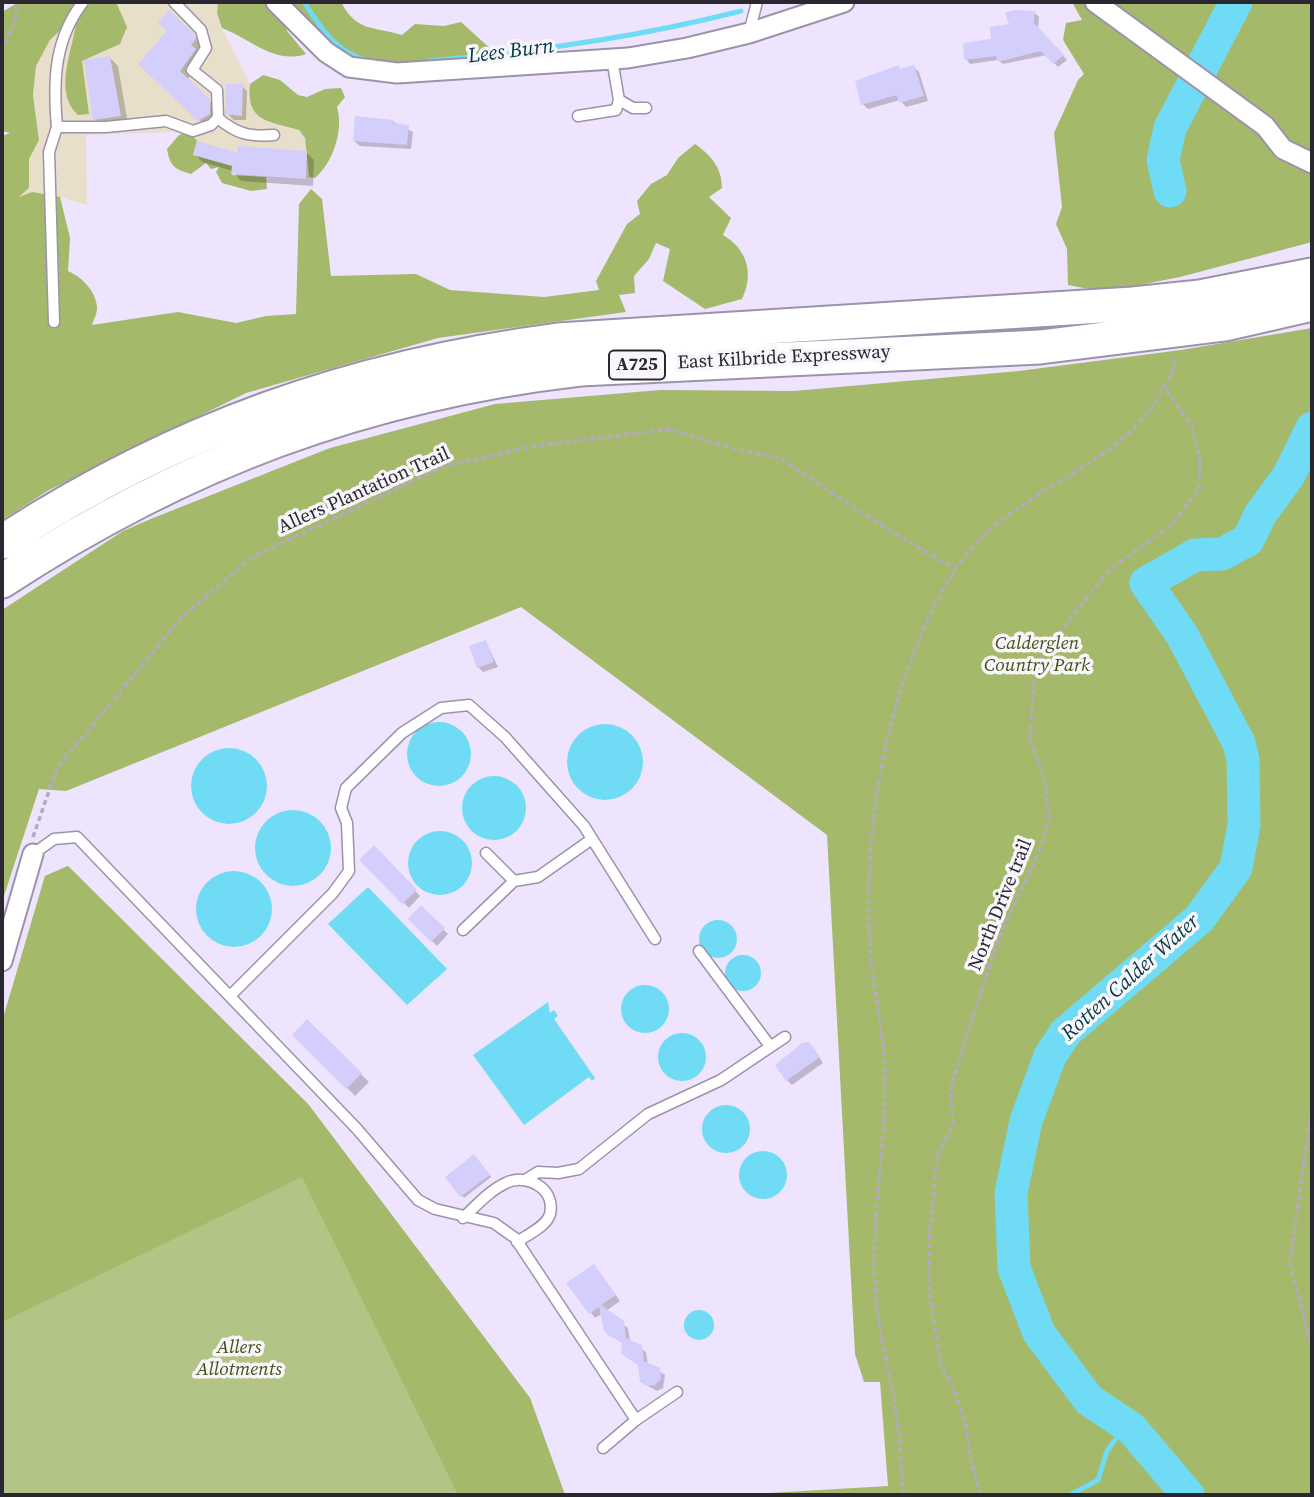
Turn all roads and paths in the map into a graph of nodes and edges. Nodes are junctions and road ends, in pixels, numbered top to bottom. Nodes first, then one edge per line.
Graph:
1 (17, 2) edge
2 (83, 2) edge
3 (174, 2) edge
4 (276, 2) edge
5 (757, 2) edge
6 (844, 2) edge
7 (1095, 2) edge
8 (749, 33) junction
9 (2, 51) edge
10 (612, 59) junction
11 (619, 100) junction
12 (646, 108) dead end
13 (578, 116) dead end
14 (218, 118) junction
15 (57, 127) junction
16 (274, 135) dead end
17 (1312, 163) edge
18 (1312, 275) edge
19 (1312, 304) edge
20 (54, 322) dead end
21 (1168, 346) dead end
22 (1164, 387) junction
23 (2, 542) edge
24 (955, 569) junction
25 (2, 581) edge
26 (592, 839) junction
27 (486, 853) dead end
28 (33, 854) junction
29 (514, 881) junction
30 (463, 930) dead end
31 (655, 939) dead end
32 (699, 951) dead end
33 (2, 961) edge
34 (230, 996) junction
35 (785, 1037) dead end
36 (770, 1046) junction
37 (1312, 1103) edge
38 (527, 1179) junction
39 (463, 1217) junction
40 (517, 1242) junction
41 (1312, 1349) edge
42 (677, 1392) dead end
43 (636, 1420) junction
44 (603, 1448) dead end
45 (903, 1495) edge
46 (981, 1495) edge

1 - 9 path
2 - 15 lane
3 - 14 lane
4 - 10 street
5 - 8 lane
6 - 8 street
7 - 17 street
8 - 10 street
10 - 11 lane
11 - 12 lane
11 - 13 lane
14 - 15 lane
14 - 16 lane
15 - 20 lane
18 - 23 highway, East Kilbride Expressway / A725
19 - 25 highway, East Kilbride Expressway / A725
21 - 22 path
22 - 24 path
22 - 46 path, North Drive trail
24 - 28 path, Allers Plantation Trail
24 - 45 path
26 - 29 lane
26 - 31 lane
26 - 34 lane
27 - 29 lane
28 - 33 street
28 - 34 lane
29 - 30 lane
32 - 36 lane
34 - 39 lane
35 - 36 lane
36 - 38 lane
37 - 41 path
38 - 39 lane
38 - 40 lane
39 - 40 lane
40 - 43 lane
42 - 43 lane
43 - 44 lane

